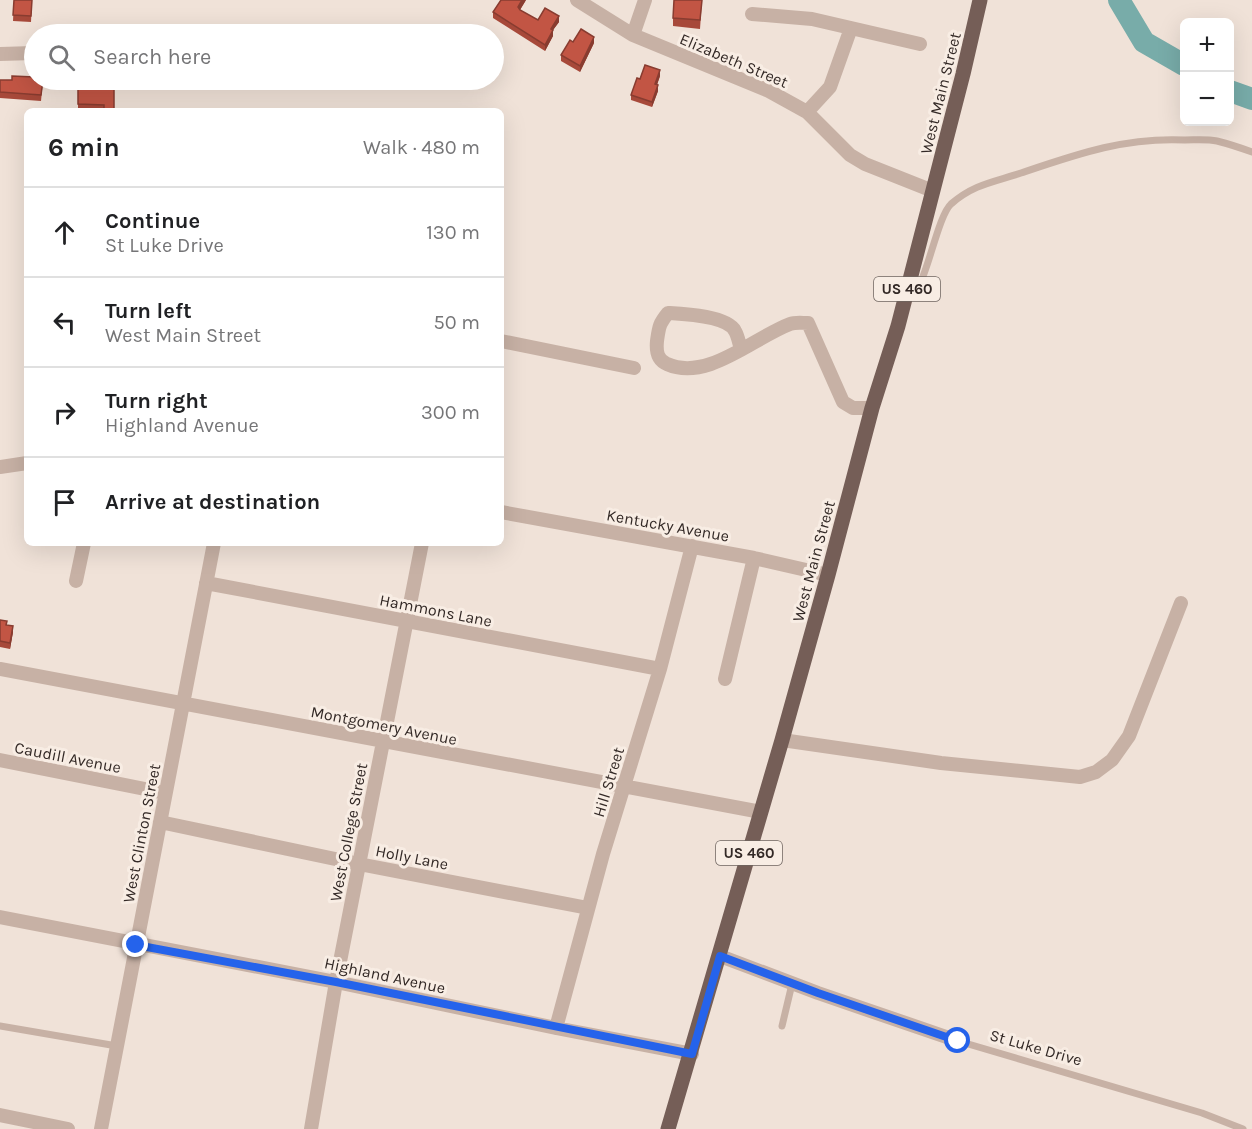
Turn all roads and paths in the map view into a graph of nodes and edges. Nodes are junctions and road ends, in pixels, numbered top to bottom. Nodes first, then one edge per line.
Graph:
1 (577, 0) edge
2 (645, 0) edge
3 (980, 0) edge
4 (752, 14) dead end
5 (851, 28) junction
6 (633, 35) junction
7 (920, 44) dead end
8 (24, 53) edge
9 (0, 54) edge
10 (807, 112) junction
11 (1252, 152) edge
12 (933, 191) junction
13 (907, 289) junction
14 (504, 342) edge
15 (741, 349) junction
16 (634, 369) dead end
17 (872, 408) junction
18 (24, 463) edge
19 (0, 467) edge
20 (504, 513) edge
21 (83, 546) edge
22 (213, 546) edge
23 (421, 546) edge
24 (692, 546) junction
25 (754, 558) junction
26 (828, 575) junction
27 (76, 581) dead end
28 (206, 583) junction
29 (1181, 603) dead end
30 (406, 621) junction
31 (0, 669) edge
32 (660, 669) junction
33 (725, 679) dead end
34 (183, 704) junction
35 (782, 740) junction
36 (383, 742) junction
37 (0, 760) edge
38 (624, 787) junction
39 (165, 793) junction
40 (761, 812) junction
41 (160, 822) junction
42 (359, 864) junction
43 (588, 908) junction
44 (0, 917) edge
45 (136, 945) junction
46 (720, 956) junction
47 (336, 982) junction
48 (792, 984) junction
49 (0, 1026) edge
50 (782, 1026) dead end
51 (556, 1028) junction
52 (958, 1041) joint
53 (117, 1046) junction
54 (692, 1054) junction
55 (0, 1115) edge
56 (68, 1129) edge
57 (101, 1129) edge
58 (311, 1129) edge
59 (668, 1129) edge
60 (1243, 1129) edge

1 - 6 street, Elizabeth Street
2 - 6 street
3 - 12 main road, West Main Street / US 460
4 - 5 street
5 - 7 street
5 - 10 street
6 - 10 street, Elizabeth Street
8 - 9 street
10 - 12 street, Elizabeth Street
11 - 13 lane
12 - 13 main road, West Main Street / US 460
13 - 17 main road, West Main Street / US 460
14 - 16 street
15 - 15 street
15 - 17 street
17 - 26 main road, West Main Street / US 460
18 - 19 street
20 - 24 street, Kentucky Avenue
21 - 27 street
22 - 28 street, West Clinton Street
23 - 30 street, West College Street
24 - 25 street, Kentucky Avenue
24 - 32 street, Hill Street
25 - 26 street, Kentucky Avenue
25 - 33 street
26 - 35 main road, West Main Street / US 460
28 - 30 street, Hammons Lane
28 - 34 street, West Clinton Street
29 - 35 street
30 - 32 street, Hammons Lane
30 - 36 street, West College Street
31 - 34 street, Montgomery Avenue
32 - 38 street, Hill Street
34 - 36 street, Montgomery Avenue
34 - 39 street, West Clinton Street
35 - 40 main road, West Main Street / US 460
36 - 38 street, Montgomery Avenue
36 - 42 street, West College Street
37 - 39 street, Caudill Avenue
38 - 40 street, Montgomery Avenue
38 - 43 street, Hill Street
39 - 41 street, West Clinton Street
40 - 46 main road, West Main Street / US 460
41 - 42 street, Holly Lane
41 - 45 street, West Clinton Street
42 - 43 street, Holly Lane
42 - 47 street, West College Street
43 - 51 street, Hill Street
44 - 45 street, Highland Avenue
45 - 47 street, Highland Avenue
45 - 53 street, West Clinton Street
46 - 48 street, St Luke Drive
46 - 54 main road, West Main Street / US 460
47 - 51 street, Highland Avenue
47 - 58 street, West College Street
48 - 50 lane
48 - 52 street, St Luke Drive
49 - 53 lane
51 - 54 street, Highland Avenue
52 - 60 lane, St Luke Drive
53 - 57 street, West Clinton Street
54 - 59 main road, West Main Street / US 460
55 - 56 street

